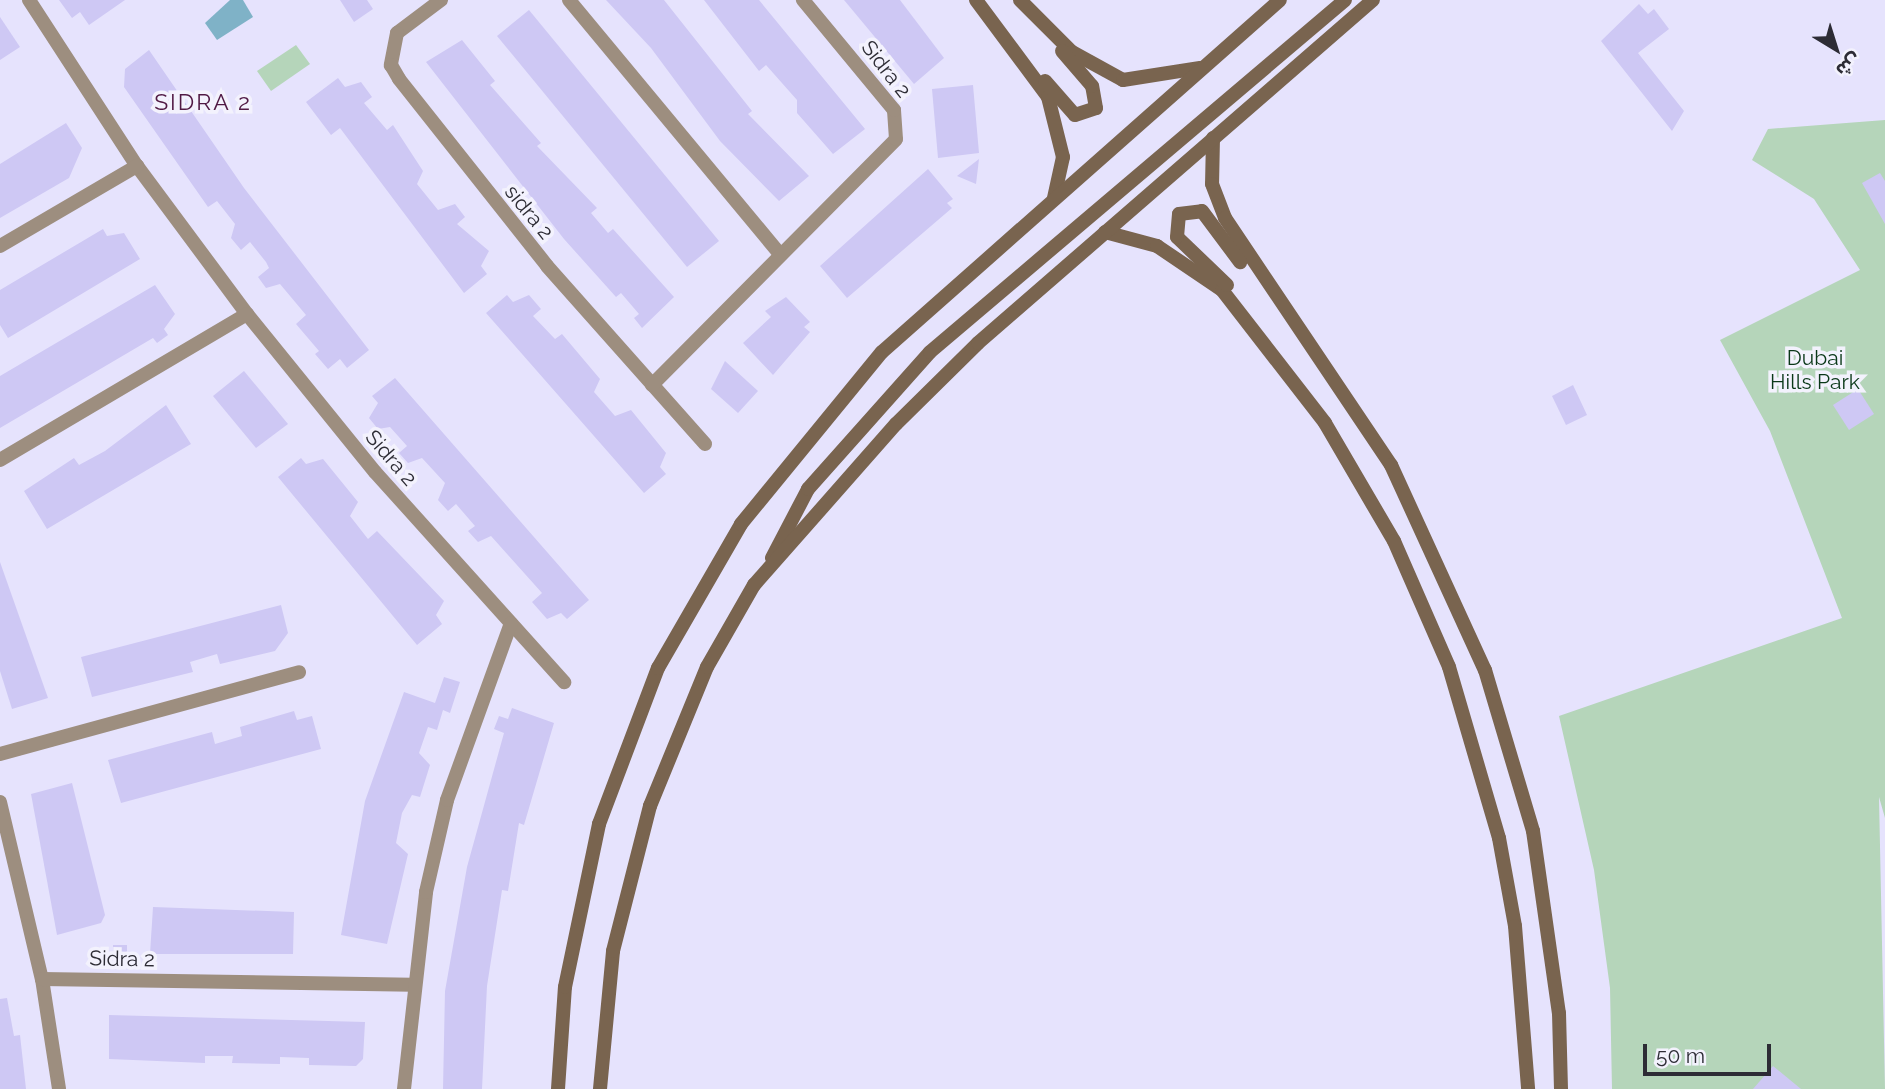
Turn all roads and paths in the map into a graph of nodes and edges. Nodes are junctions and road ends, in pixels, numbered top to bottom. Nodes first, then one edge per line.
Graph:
1 (29, 0) edge
2 (441, 0) edge
3 (569, 0) edge
4 (803, 0) edge
5 (976, 0) edge
6 (1020, 0) edge
7 (1280, 0) edge
8 (1345, 0) edge
9 (1373, 0) edge
10 (1053, 37) junction
11 (1205, 67) junction
12 (1036, 74) junction
13 (1213, 138) junction
14 (137, 166) junction
15 (1054, 198) junction
16 (1105, 232) junction
17 (0, 246) edge
18 (779, 253) junction
19 (1273, 294) junction
20 (1242, 313) junction
21 (247, 314) junction
22 (652, 385) junction
23 (705, 444) dead end
24 (0, 460) edge
25 (769, 566) junction
26 (511, 622) junction
27 (299, 672) dead end
28 (564, 682) dead end
29 (0, 754) edge
30 (0, 802) edge
31 (42, 979) junction
32 (412, 985) junction
33 (59, 1089) edge
34 (404, 1089) edge
35 (558, 1089) edge
36 (600, 1089) edge
37 (1528, 1089) edge
38 (1562, 1089) edge

1 - 14 street, Sidra 2
2 - 22 street, sidra 2
3 - 18 street
4 - 18 street, Sidra 2
5 - 12 street
6 - 10 street
7 - 11 street
8 - 25 street
9 - 13 street
10 - 11 street
10 - 12 street
11 - 15 street
12 - 15 street
13 - 16 street
13 - 19 street
14 - 17 street
14 - 21 street, Sidra 2
15 - 35 street
16 - 20 street
16 - 25 street
18 - 22 street, Sidra 2
19 - 20 street
19 - 38 street
20 - 37 street
21 - 24 street
21 - 26 street, Sidra 2
22 - 23 street, sidra 2
25 - 36 street
26 - 28 street, Sidra 2
26 - 32 street
27 - 29 street
30 - 31 street
31 - 32 street, Sidra 2
31 - 33 street
32 - 34 street

